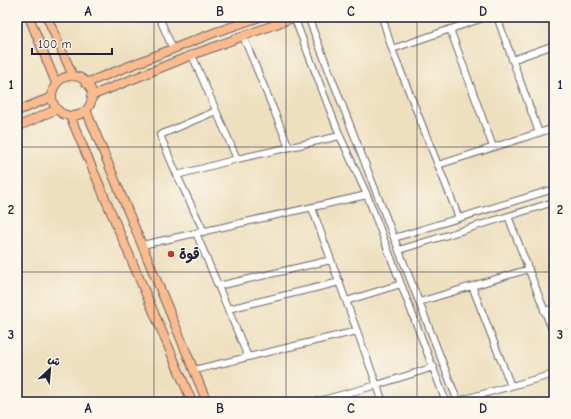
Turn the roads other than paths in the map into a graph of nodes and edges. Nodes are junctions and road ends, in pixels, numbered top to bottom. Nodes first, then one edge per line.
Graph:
1 (29, 17) edge
2 (47, 17) edge
3 (160, 17) edge
4 (260, 17) edge
5 (295, 17) edge
6 (308, 17) edge
7 (382, 17) edge
8 (486, 17) edge
9 (497, 17) edge
10 (450, 29) junction
11 (244, 36) junction
12 (554, 45) edge
13 (173, 49) junction
14 (392, 49) junction
15 (192, 55) junction
16 (512, 60) junction
17 (73, 76) junction
18 (56, 83) junction
19 (86, 83) junction
20 (92, 96) junction
21 (52, 98) junction
22 (57, 110) junction
23 (86, 110) junction
24 (17, 111) edge
25 (216, 111) junction
26 (70, 116) junction
27 (17, 126) edge
28 (554, 128) edge
29 (540, 133) junction
30 (340, 136) junction
31 (289, 147) junction
32 (493, 147) junction
33 (237, 159) junction
34 (438, 165) junction
35 (177, 175) junction
36 (554, 189) edge
37 (367, 195) junction
38 (532, 196) junction
39 (554, 202) edge
40 (312, 208) junction
41 (535, 208) junction
42 (508, 216) junction
43 (459, 218) junction
44 (204, 232) junction
45 (196, 233) junction
46 (394, 238) junction
47 (142, 245) junction
48 (399, 250) junction
49 (331, 260) junction
50 (528, 269) junction
51 (340, 282) junction
52 (401, 284) junction
53 (218, 286) junction
54 (472, 286) junction
55 (346, 301) junction
56 (419, 302) junction
57 (554, 308) edge
58 (228, 309) junction
59 (544, 311) junction
60 (357, 331) junction
61 (554, 335) edge
62 (248, 356) junction
63 (434, 367) junction
64 (194, 370) junction
65 (554, 374) edge
66 (377, 385) junction
67 (511, 386) junction
68 (323, 401) edge
69 (192, 402) edge
70 (208, 402) edge
71 (315, 402) edge
72 (383, 402) edge
73 (446, 402) edge
74 (458, 402) edge

1 - 18 main road
2 - 17 main road
3 - 13 street
4 - 13 main road
5 - 11 main road
5 - 30 street
6 - 46 street
7 - 14 street
8 - 10 street
9 - 16 street
10 - 14 street
10 - 32 street
11 - 15 main road
11 - 31 street
12 - 16 street
13 - 19 main road
14 - 34 street
15 - 20 main road
15 - 25 street
16 - 29 street
17 - 18 main road
17 - 19 main road
18 - 21 main road
19 - 20 main road
20 - 23 main road
21 - 22 main road
21 - 24 main road
22 - 26 main road
22 - 27 main road
23 - 26 main road
23 - 47 main road
25 - 33 street
25 - 35 street
26 - 69 main road
28 - 29 street
29 - 32 street
30 - 31 street
30 - 37 street
31 - 33 street
32 - 34 street
33 - 35 street
34 - 43 street
35 - 44 street
36 - 38 street
37 - 40 street
37 - 52 street
38 - 41 street
38 - 43 street
39 - 41 street
40 - 44 street
40 - 49 street
41 - 42 street
42 - 48 street
42 - 50 street
43 - 46 street
44 - 45 street
45 - 47 street
45 - 53 street
46 - 48 street
47 - 64 main road
48 - 56 street
49 - 51 street
49 - 53 street
50 - 54 street
50 - 59 street
51 - 55 street
51 - 58 street
52 - 55 street
52 - 63 street
53 - 58 street
54 - 56 street
54 - 67 street
55 - 60 street
56 - 74 street
57 - 59 street
58 - 62 street
59 - 61 street
60 - 62 street
60 - 66 street
62 - 64 street
63 - 66 street
63 - 73 street
64 - 70 main road
65 - 67 street
66 - 68 street
66 - 72 street
67 - 74 street
68 - 71 street

